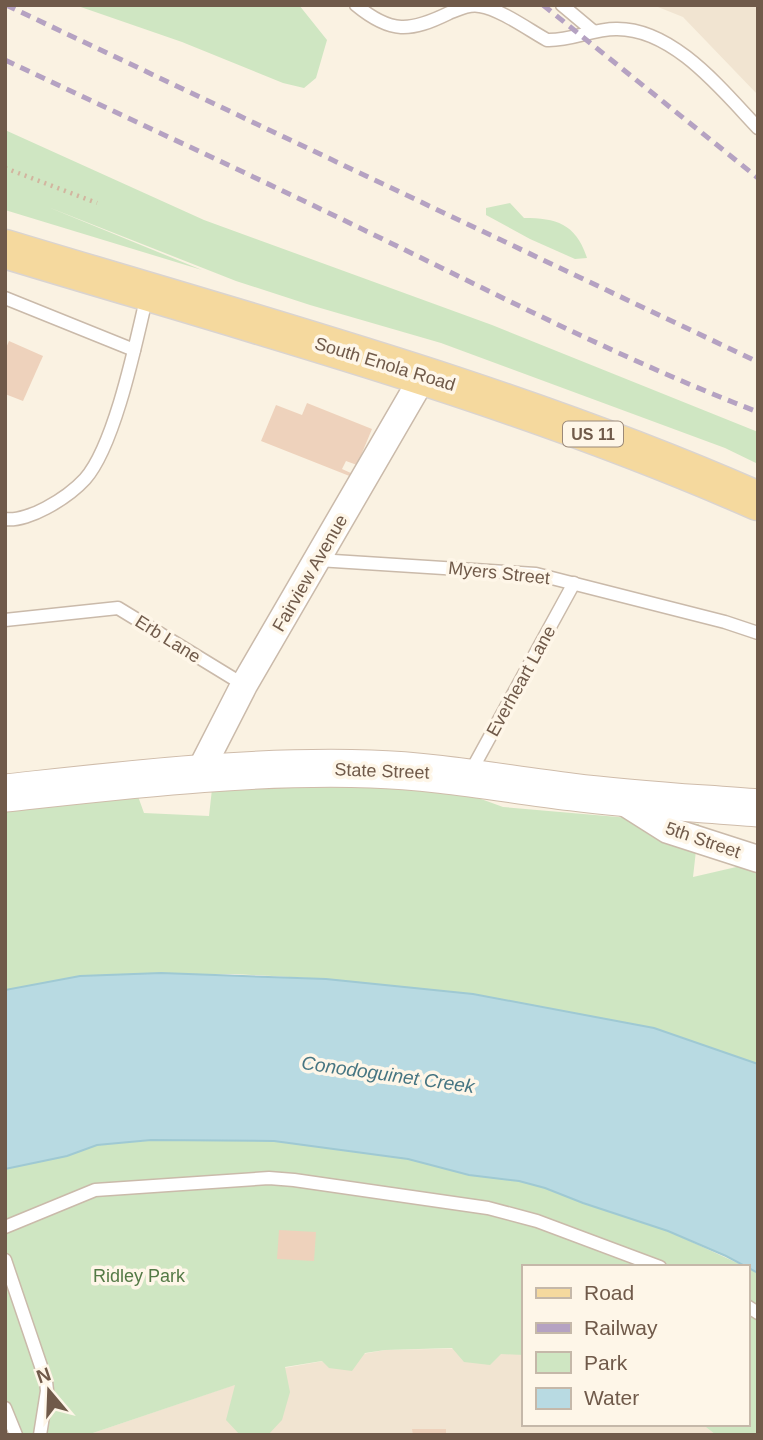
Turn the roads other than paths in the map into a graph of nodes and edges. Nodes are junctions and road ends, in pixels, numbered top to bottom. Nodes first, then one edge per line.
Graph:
1 (356, 5) edge
2 (562, 5) edge
3 (593, 30) junction
4 (758, 128) edge
5 (5, 249) edge
6 (148, 292) junction
7 (5, 298) edge
8 (134, 350) junction
9 (424, 376) junction
10 (758, 501) edge
11 (5, 519) edge
12 (318, 560) junction
13 (574, 583) junction
14 (5, 620) edge
15 (758, 633) edge
16 (244, 685) junction
17 (199, 773) junction
18 (467, 778) junction
19 (5, 793) edge
20 (615, 796) junction
21 (758, 808) edge
22 (758, 859) edge
23 (5, 1227) edge
24 (5, 1260) edge
25 (655, 1265) edge
26 (5, 1408) edge
27 (16, 1435) edge
28 (40, 1435) edge

1 - 3 lane
2 - 3 lane
3 - 4 lane
5 - 6 main road, South Enola Road / US 11
6 - 8 lane
6 - 9 main road, South Enola Road / US 11
7 - 8 lane
8 - 11 lane
9 - 10 main road, South Enola Road / US 11
9 - 12 street, Fairview Avenue
12 - 13 lane, Myers Street
12 - 16 street, Fairview Avenue
13 - 15 lane, Myers Street
13 - 18 lane, Everheart Lane
14 - 16 lane, Erb Lane
16 - 17 street, Fairview Avenue
17 - 18 main road, State Street
17 - 19 main road, State Street
18 - 20 main road, State Street
20 - 21 main road, State Street
20 - 22 street, 5th Street
23 - 25 lane
24 - 28 lane
26 - 27 lane

